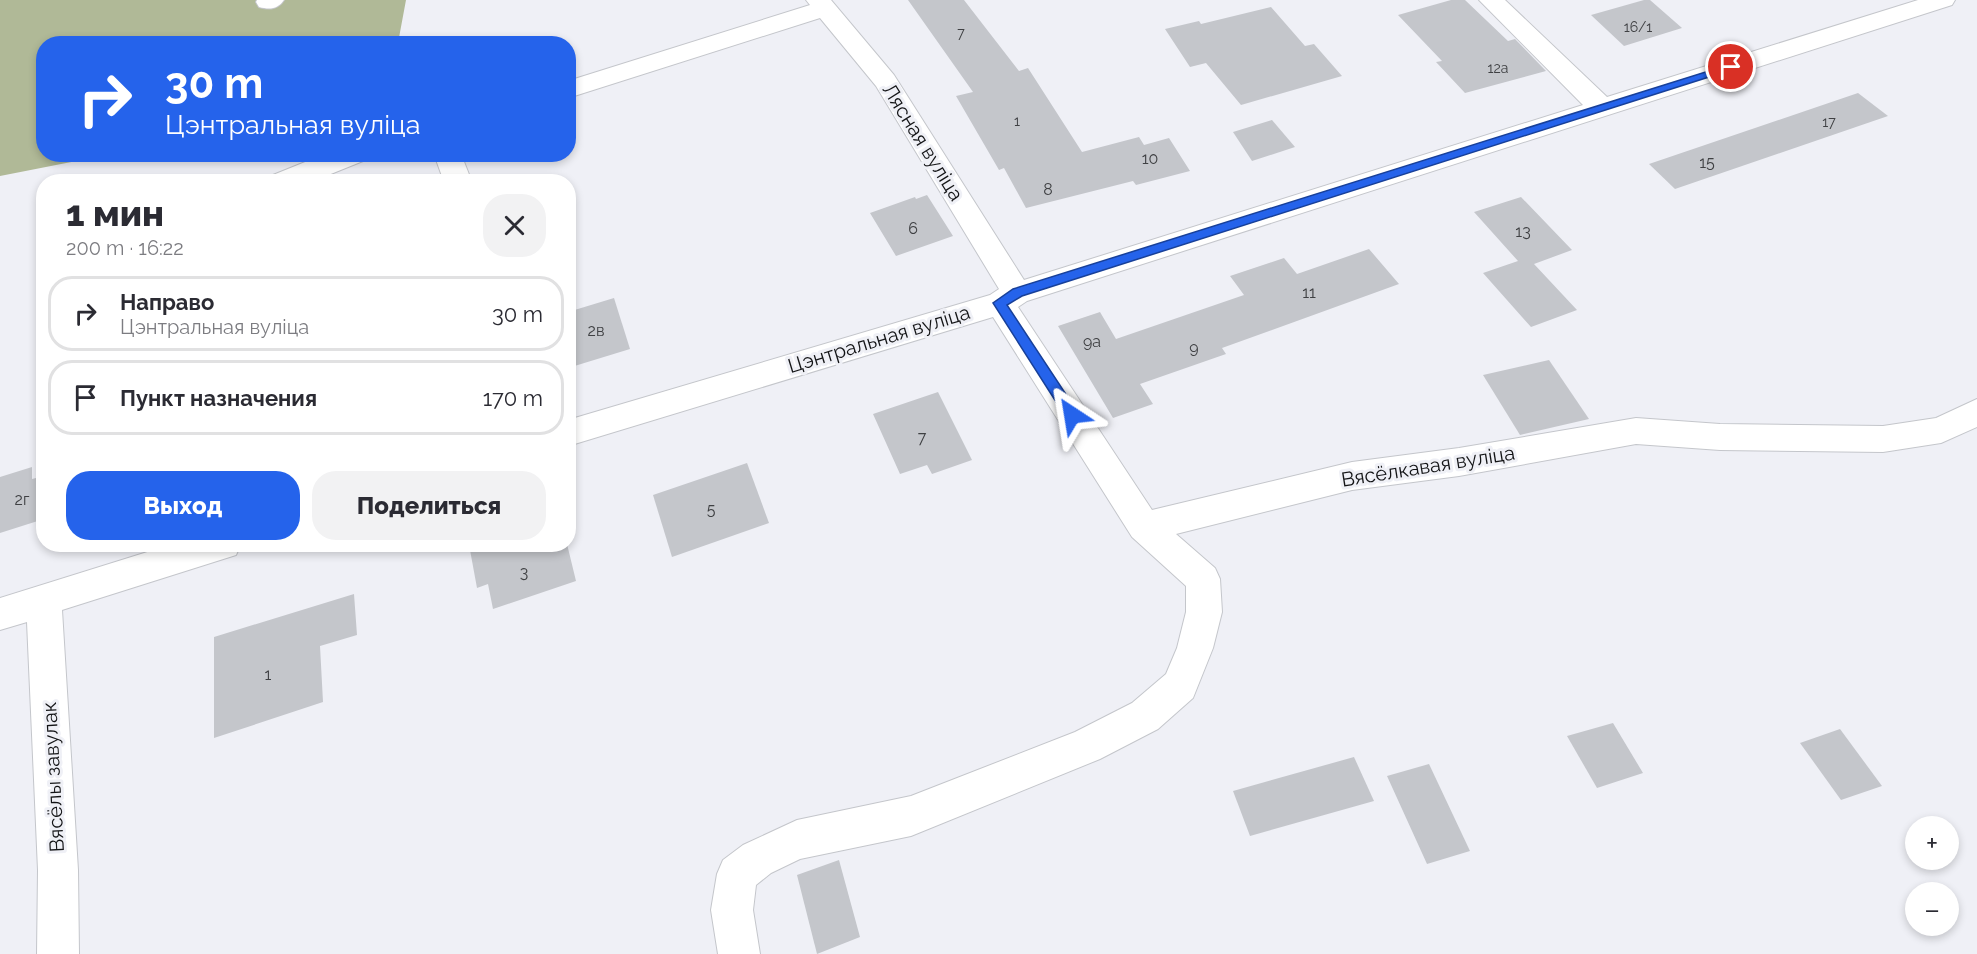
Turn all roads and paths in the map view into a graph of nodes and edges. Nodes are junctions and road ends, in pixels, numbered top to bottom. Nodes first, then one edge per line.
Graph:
1 (1491, 0) edge
2 (1943, 0) edge
3 (821, 5) edge
4 (576, 87) edge
5 (1601, 107) junction
6 (333, 162) edge
7 (303, 174) edge
8 (1009, 298) junction
9 (1977, 412) edge
10 (576, 431) edge
11 (1144, 527) junction
12 (194, 552) edge
13 (44, 600) junction
14 (0, 614) edge
15 (58, 954) edge
16 (739, 954) edge

1 - 5 street
2 - 5 street, Цэнтральная вуліца
3 - 4 street
3 - 8 street, Лясная вуліца
5 - 8 street, Цэнтральная вуліца
6 - 7 street
8 - 10 street, Цэнтральная вуліца
8 - 11 street
9 - 11 street, Вясёлкавая вуліца
11 - 16 street
12 - 13 street
13 - 14 street
13 - 15 street, Вясёлы завулак

